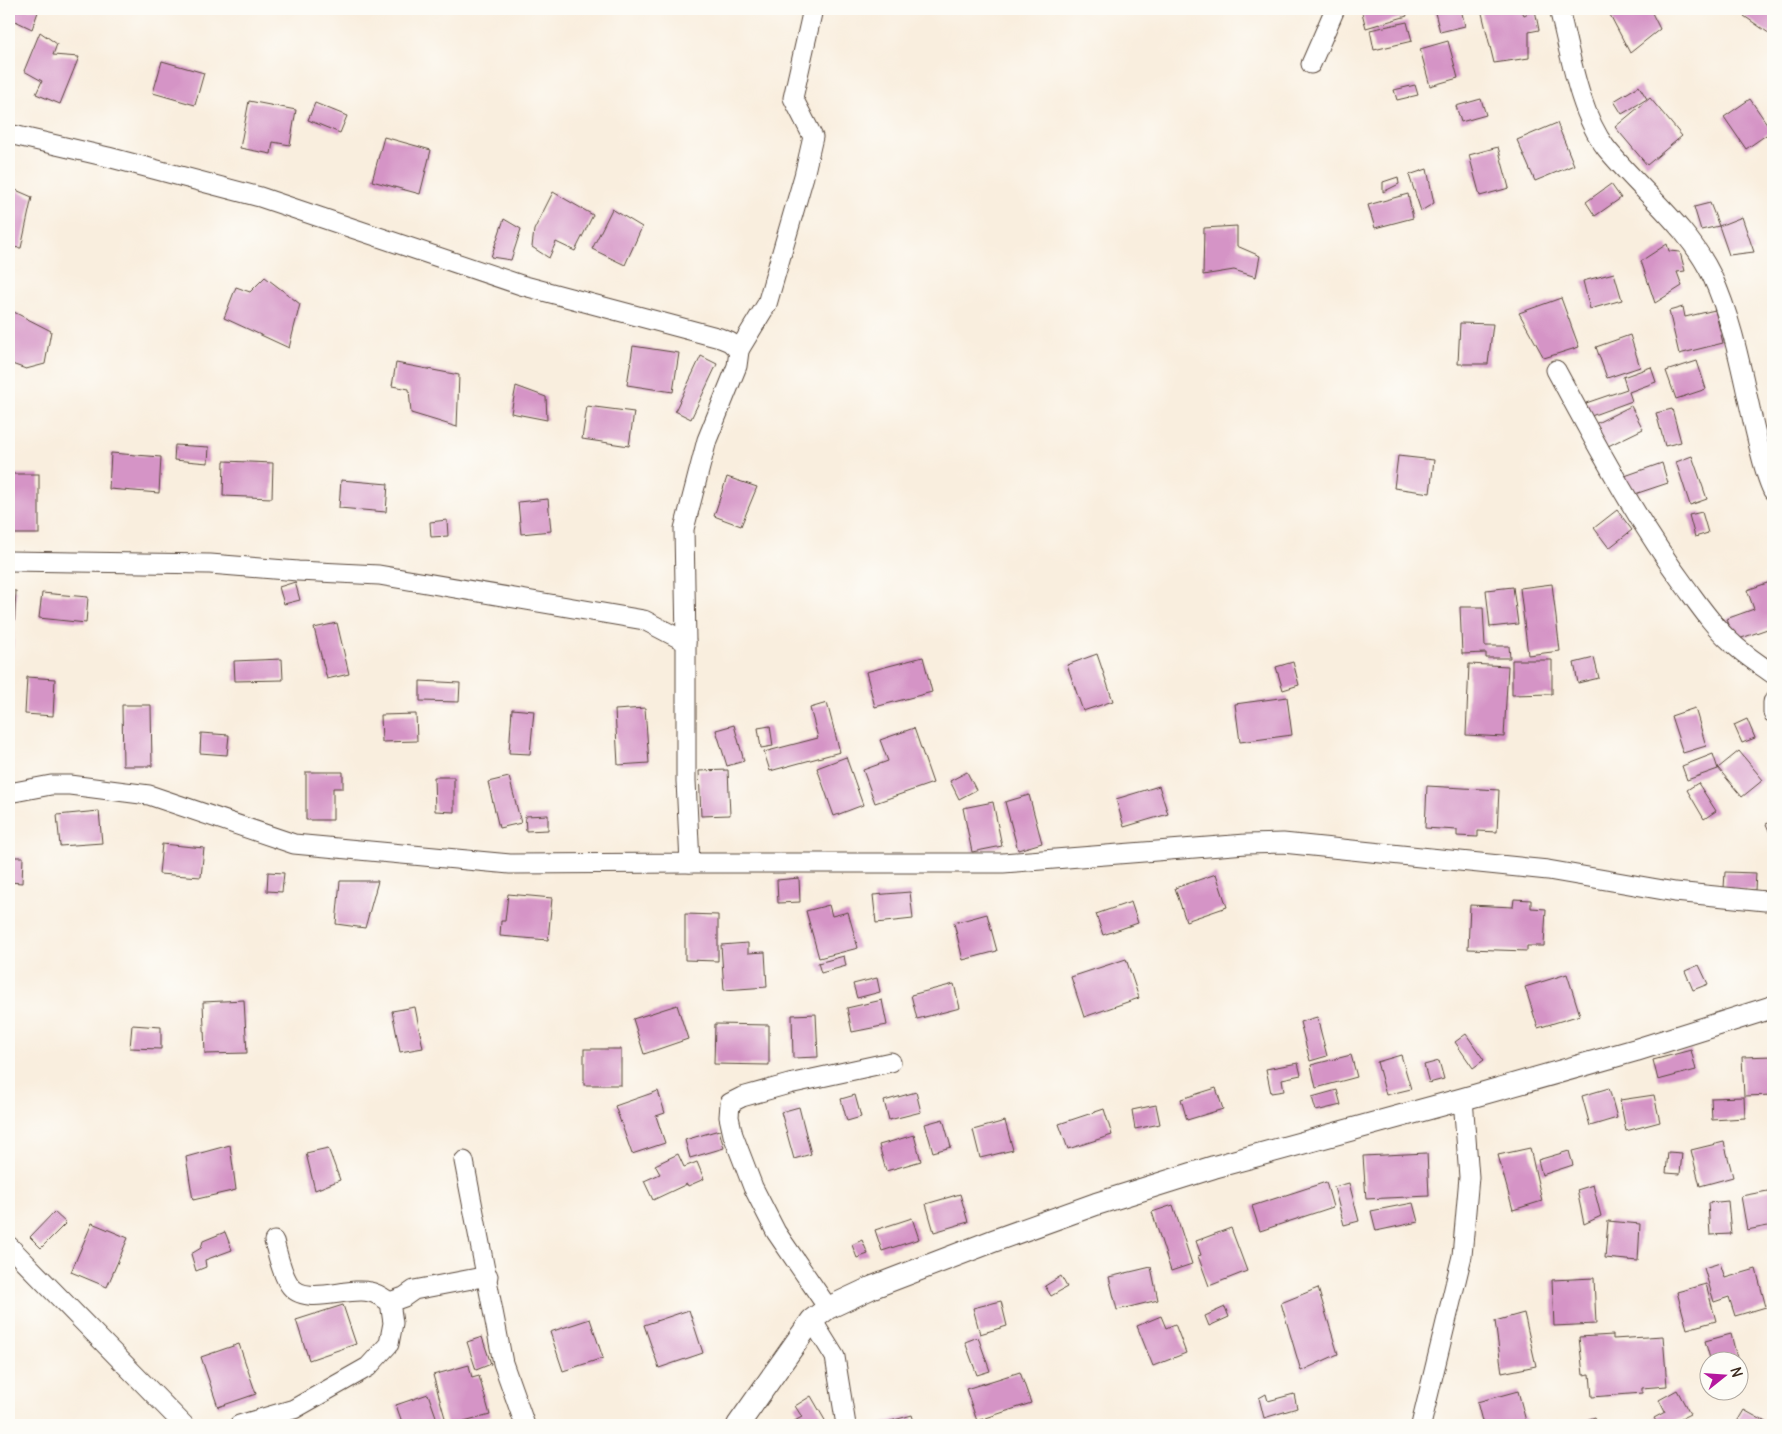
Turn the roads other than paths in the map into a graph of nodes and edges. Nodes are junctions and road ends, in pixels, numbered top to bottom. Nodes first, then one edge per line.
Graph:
1 (813, 9) edge
2 (1335, 9) edge
3 (1559, 9) edge
4 (1311, 64) dead end
5 (9, 134) edge
6 (739, 350) junction
7 (1556, 370) dead end
8 (1773, 491) edge
9 (9, 561) edge
10 (686, 642) junction
11 (1773, 674) edge
12 (1773, 702) edge
13 (1773, 713) edge
14 (9, 794) edge
15 (690, 863) junction
16 (1773, 898) edge
17 (1773, 1007) edge
18 (891, 1062) dead end
19 (1463, 1099) junction
20 (464, 1161) dead end
21 (274, 1240) dead end
22 (9, 1246) edge
23 (488, 1276) junction
24 (391, 1303) junction
25 (820, 1314) junction
26 (184, 1425) edge
27 (239, 1425) edge
28 (525, 1425) edge
29 (738, 1425) edge
30 (846, 1425) edge
31 (1422, 1425) edge

1 - 6 street
2 - 4 street
3 - 8 street
5 - 6 street
6 - 10 street
7 - 11 street
9 - 10 street
10 - 15 street
12 - 13 street
14 - 15 street
15 - 16 street
17 - 19 street
18 - 25 street
19 - 25 street
19 - 31 street
20 - 23 street
21 - 24 street
22 - 26 street
23 - 24 street
23 - 28 street
24 - 27 street
25 - 29 street
25 - 30 street

